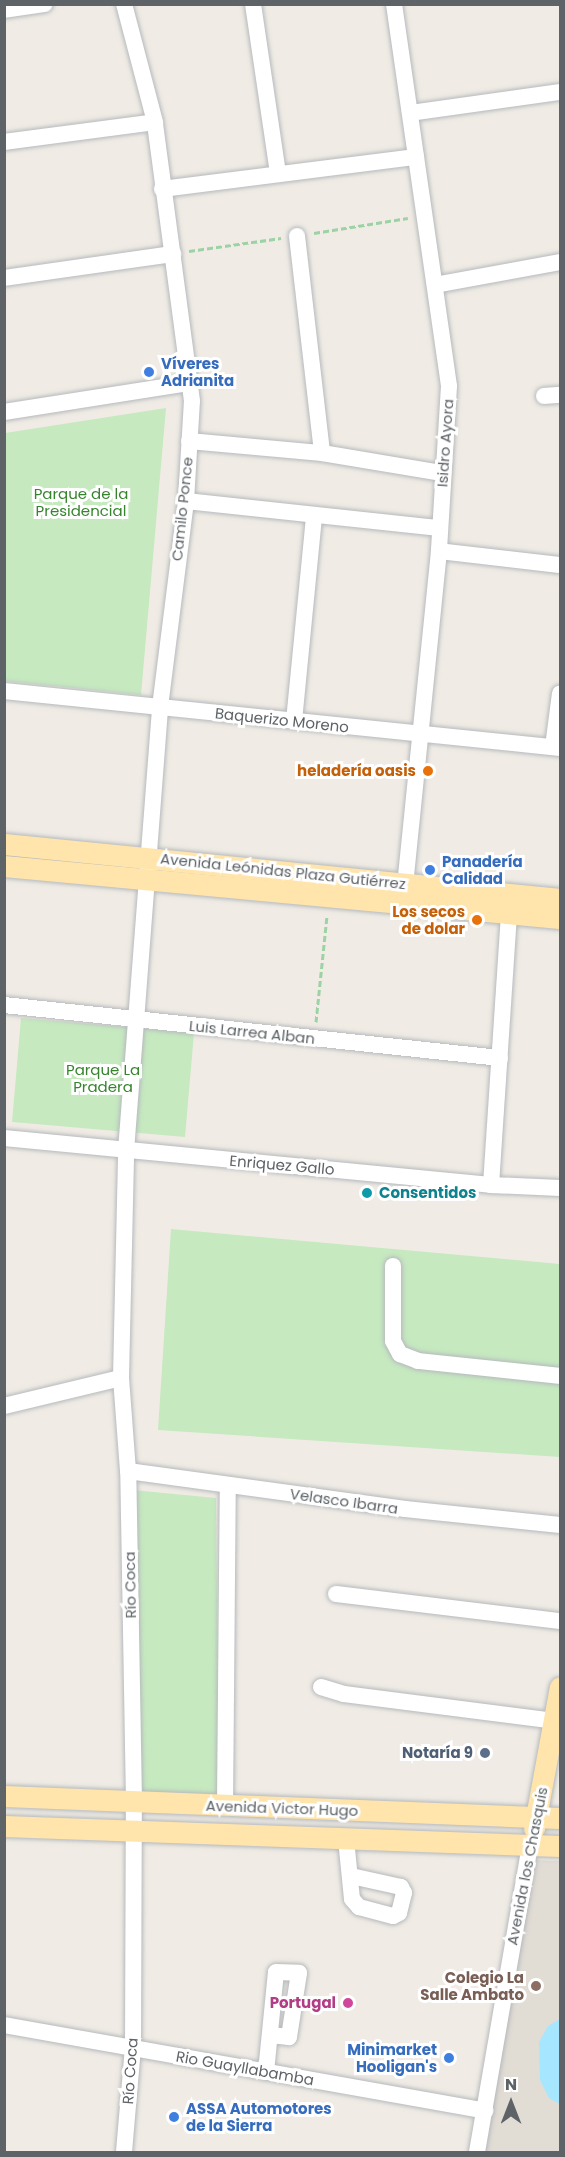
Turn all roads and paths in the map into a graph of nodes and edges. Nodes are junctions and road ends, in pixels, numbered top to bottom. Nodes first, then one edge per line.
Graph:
1 (45, 4) edge
2 (124, 4) edge
3 (253, 4) edge
4 (394, 4) edge
5 (4, 10) edge
6 (561, 92) edge
7 (410, 113) junction
8 (155, 122) junction
9 (4, 141) edge
10 (416, 158) junction
11 (278, 172) junction
12 (162, 189) junction
13 (297, 236) dead end
14 (173, 254) junction
15 (561, 262) edge
16 (4, 278) edge
17 (435, 285) junction
18 (190, 383) junction
19 (4, 412) edge
20 (189, 441) junction
21 (322, 453) junction
22 (442, 473) junction
23 (186, 501) junction
24 (314, 516) junction
25 (440, 528) junction
26 (439, 551) junction
27 (561, 565) edge
28 (4, 691) edge
29 (561, 693) edge
30 (160, 707) junction
31 (294, 721) junction
32 (421, 734) junction
33 (557, 747) edge
34 (4, 844) edge
35 (4, 866) edge
36 (147, 867) junction
37 (405, 883) junction
38 (328, 898) junction
39 (561, 899) edge
40 (510, 903) junction
41 (561, 918) edge
42 (4, 1005) edge
43 (138, 1018) junction
44 (314, 1038) junction
45 (500, 1058) junction
46 (4, 1138) edge
47 (126, 1151) junction
48 (492, 1185) junction
49 (561, 1188) edge
50 (393, 1266) dead end
51 (561, 1376) edge
52 (122, 1378) junction
53 (6, 1402) edge
54 (128, 1471) junction
55 (228, 1485) junction
56 (561, 1525) edge
57 (336, 1594) dead end
58 (561, 1621) edge
59 (321, 1687) dead end
60 (561, 1687) edge
61 (554, 1721) junction
62 (4, 1796) edge
63 (134, 1802) junction
64 (225, 1806) junction
65 (536, 1817) junction
66 (561, 1818) edge
67 (4, 1826) edge
68 (132, 1832) junction
69 (346, 1839) junction
70 (530, 1845) junction
71 (561, 1846) edge
72 (351, 1875) dead end
73 (4, 2025) edge
74 (270, 2035) dead end
75 (133, 2048) junction
76 (266, 2072) junction
77 (485, 2111) junction
78 (124, 2152) edge
79 (477, 2152) edge

1 - 5 street
2 - 8 street, Camilo Ponce
3 - 11 street
4 - 7 street, Isidro Ayora
6 - 7 street
7 - 10 street, Isidro Ayora
8 - 9 street
8 - 12 street, Camilo Ponce
10 - 11 street
10 - 17 street, Isidro Ayora
11 - 12 street
12 - 14 street, Camilo Ponce
13 - 21 street
14 - 16 street
14 - 18 street, Camilo Ponce
15 - 17 street
17 - 22 street, Isidro Ayora
18 - 19 street
18 - 20 street, Camilo Ponce
20 - 21 street
20 - 23 street, Camilo Ponce
21 - 22 street
22 - 25 street, Isidro Ayora
23 - 24 street
23 - 30 street, Camilo Ponce
24 - 25 street
24 - 31 street
25 - 26 street, Isidro Ayora
26 - 27 street
26 - 32 street, Isidro Ayora
28 - 30 street, Baquerizo Moreno
29 - 33 street
30 - 31 street, Baquerizo Moreno
30 - 36 street, Camilo Ponce
31 - 32 street, Baquerizo Moreno
32 - 33 street, Baquerizo Moreno
32 - 37 street, Isidro Ayora
34 - 36 main road, Avenida Leónidas Plaza Gutiérrez
35 - 36 main road, Avenida Leónidas Plaza Gutiérrez
36 - 37 main road, Avenida Leónidas Plaza Gutiérrez
36 - 38 main road, Avenida Leónidas Plaza Gutiérrez
36 - 43 street, Camilo Ponce
37 - 40 main road, Avenida Leónidas Plaza Gutiérrez
38 - 40 main road, Avenida Leónidas Plaza Gutiérrez
38 - 44 path
39 - 40 main road, Avenida Leónidas Plaza Gutiérrez
40 - 41 main road, Avenida Leónidas Plaza Gutiérrez
40 - 45 street
42 - 43 street, Luis Larrea Alban
43 - 44 street, Luis Larrea Alban
43 - 47 street, Río Coca
44 - 45 street, Luis Larrea Alban
45 - 48 street
46 - 47 street, Enriquez Gallo
47 - 48 street, Enriquez Gallo
47 - 52 street, Río Coca
48 - 49 street, Enriquez Gallo
50 - 51 street
52 - 53 street
52 - 54 street, Río Coca
54 - 55 street, Velasco Ibarra
54 - 63 street, Río Coca
55 - 56 street, Velasco Ibarra
55 - 64 street
57 - 58 street
59 - 61 street
60 - 61 main road, Avenida los Chasquis
61 - 65 main road, Avenida los Chasquis
62 - 63 main road, Avenida Victor Hugo
63 - 64 main road, Avenida Victor Hugo
63 - 68 street, Río Coca
64 - 65 main road, Avenida Victor Hugo
65 - 66 main road, Avenida Victor Hugo
65 - 70 main road, Avenida los Chasquis
67 - 68 main road, Avenida Victor Hugo
68 - 69 main road, Avenida Victor Hugo
68 - 75 street, Río Coca
69 - 70 main road, Avenida Victor Hugo
69 - 72 street
70 - 71 main road, Avenida Victor Hugo
70 - 77 street, Avenida los Chasquis
73 - 75 street, Rio Guayllabamba
74 - 76 street
75 - 76 street, Rio Guayllabamba
75 - 78 street, Río Coca
76 - 77 street, Rio Guayllabamba
77 - 79 street, Avenida los Chasquis

